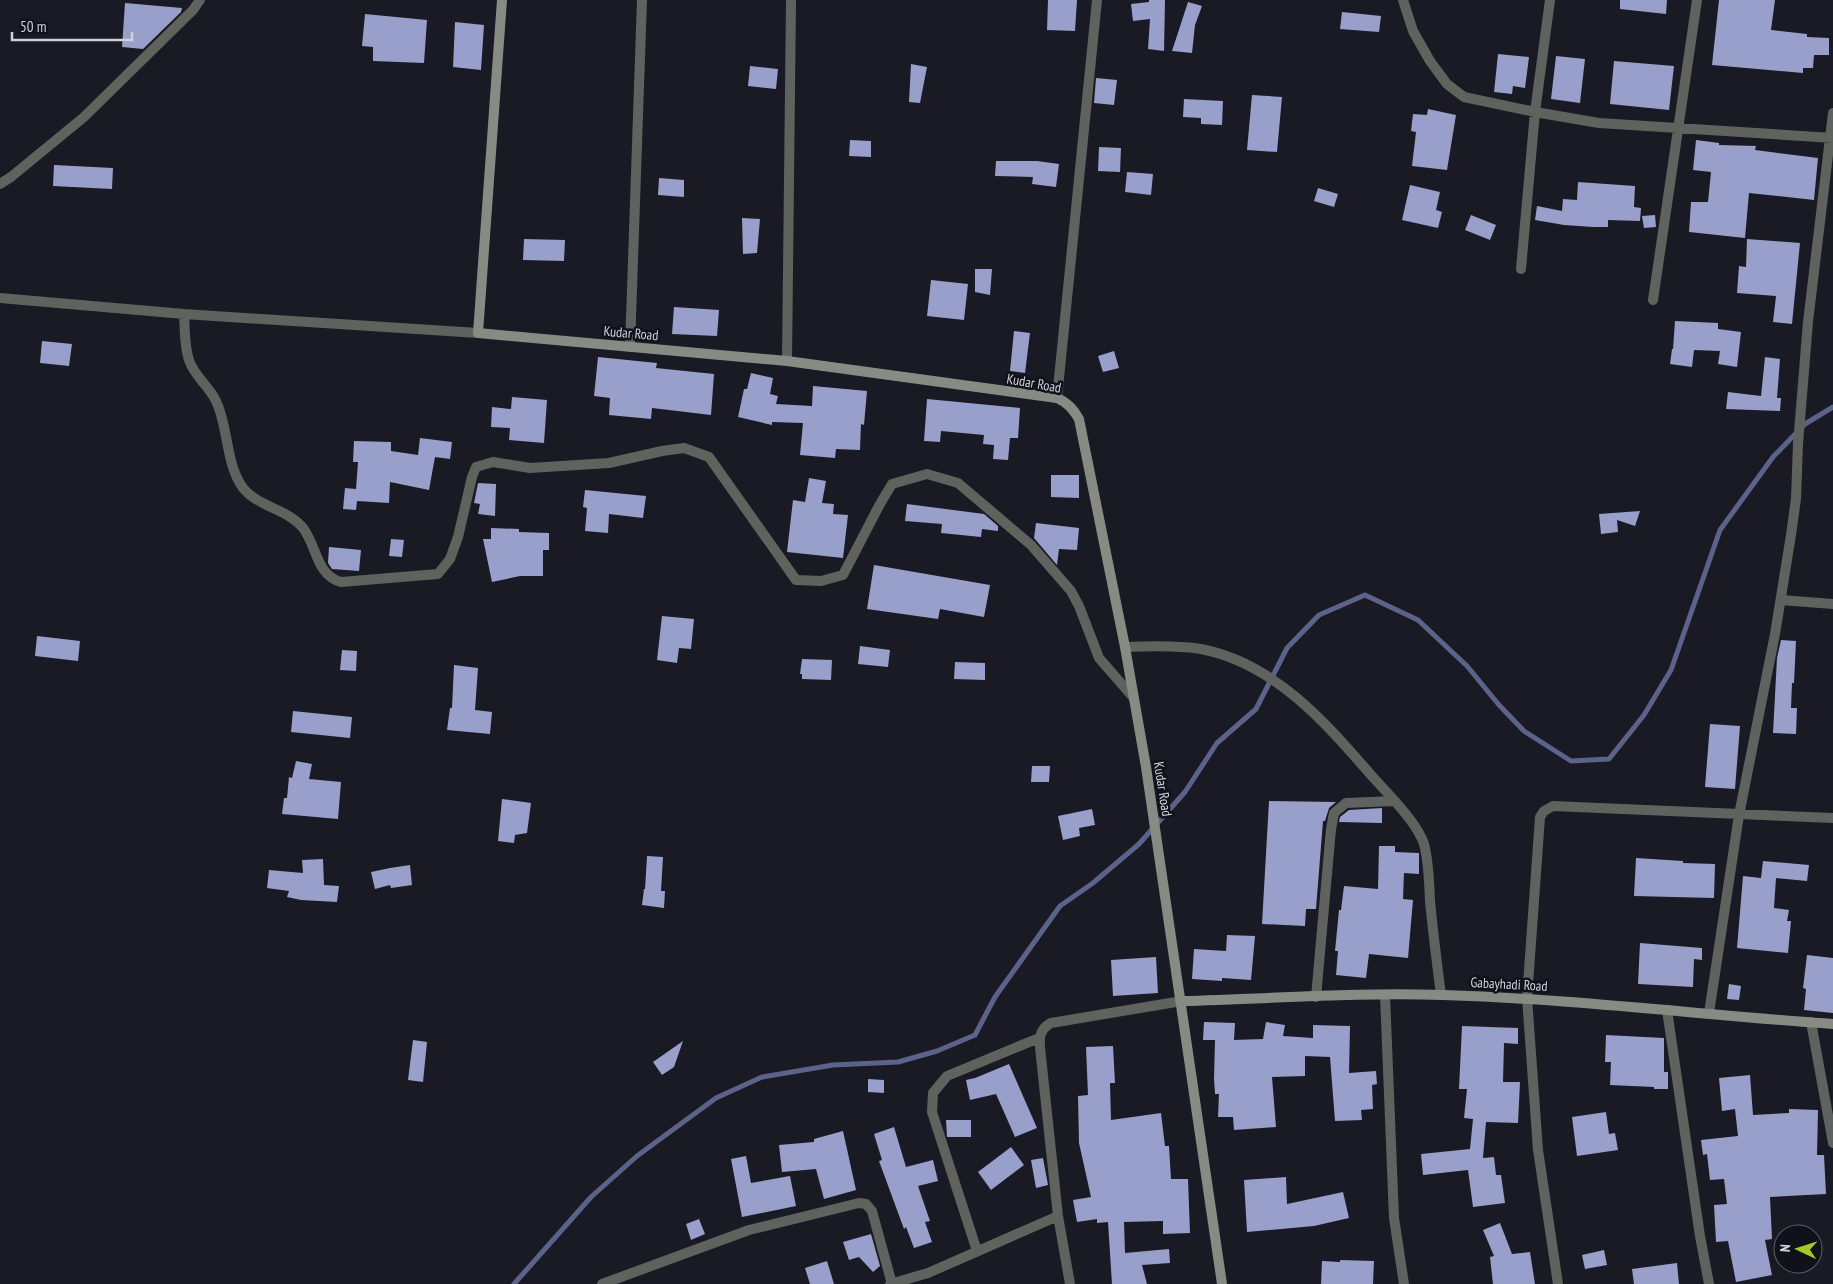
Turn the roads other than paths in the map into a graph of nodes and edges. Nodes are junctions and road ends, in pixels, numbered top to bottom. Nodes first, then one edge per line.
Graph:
1 (200, 0) edge
2 (502, 0) edge
3 (642, 0) edge
4 (791, 0) edge
5 (1097, 0) edge
6 (1403, 0) edge
7 (1550, 0) edge
8 (1697, 0) edge
9 (1535, 112) junction
10 (1833, 114) edge
11 (1677, 127) junction
12 (1831, 138) edge
13 (0, 184) edge
14 (1521, 268) dead end
15 (0, 298) edge
16 (1653, 300) dead end
17 (184, 314) junction
18 (478, 334) junction
19 (630, 347) junction
20 (786, 361) junction
21 (1057, 398) junction
22 (1780, 600) junction
23 (1833, 604) edge
24 (1125, 646) junction
25 (1133, 696) junction
26 (1395, 801) junction
27 (1739, 815) junction
28 (1833, 818) edge
29 (1385, 995) junction
30 (1442, 995) junction
31 (1316, 997) junction
32 (1527, 998) junction
33 (1182, 1002) junction
34 (1667, 1010) junction
35 (1709, 1013) junction
36 (1811, 1022) junction
37 (1833, 1024) edge
38 (1039, 1038) junction
39 (1833, 1144) edge
40 (1058, 1216) junction
41 (977, 1251) junction
42 (602, 1284) edge
43 (891, 1284) edge
44 (1070, 1284) edge
45 (1222, 1284) edge
46 (1404, 1284) edge
47 (1558, 1284) edge
48 (1709, 1284) edge

1 - 13 street
2 - 18 street
3 - 19 street
4 - 20 street
5 - 21 street
6 - 9 street
7 - 9 street
8 - 11 street
9 - 11 street
9 - 14 street
10 - 12 street
11 - 12 street
11 - 16 street
12 - 22 street
15 - 17 street
17 - 18 street
17 - 25 street
18 - 19 street, Kudar Road
19 - 20 street, Kudar Road
20 - 21 street, Kudar Road
21 - 24 street, Kudar Road
22 - 23 street
22 - 27 street
24 - 25 street, Kudar Road
24 - 26 street
25 - 33 street, Kudar Road
26 - 30 street
26 - 31 street
27 - 28 street
27 - 32 street
27 - 35 street
29 - 30 street, Gabayhadi Road
29 - 31 street, Gabayhadi Road
29 - 46 street
30 - 32 street, Gabayhadi Road
31 - 33 street, Gabayhadi Road
32 - 34 street, Gabayhadi Road
32 - 47 street
33 - 38 street
33 - 45 street, Kudar Road
34 - 35 street, Gabayhadi Road
34 - 48 street
35 - 36 street, Gabayhadi Road
36 - 37 street, Gabayhadi Road
36 - 39 street
38 - 40 street
38 - 41 street
40 - 41 street
40 - 44 street
41 - 43 street
42 - 43 street

